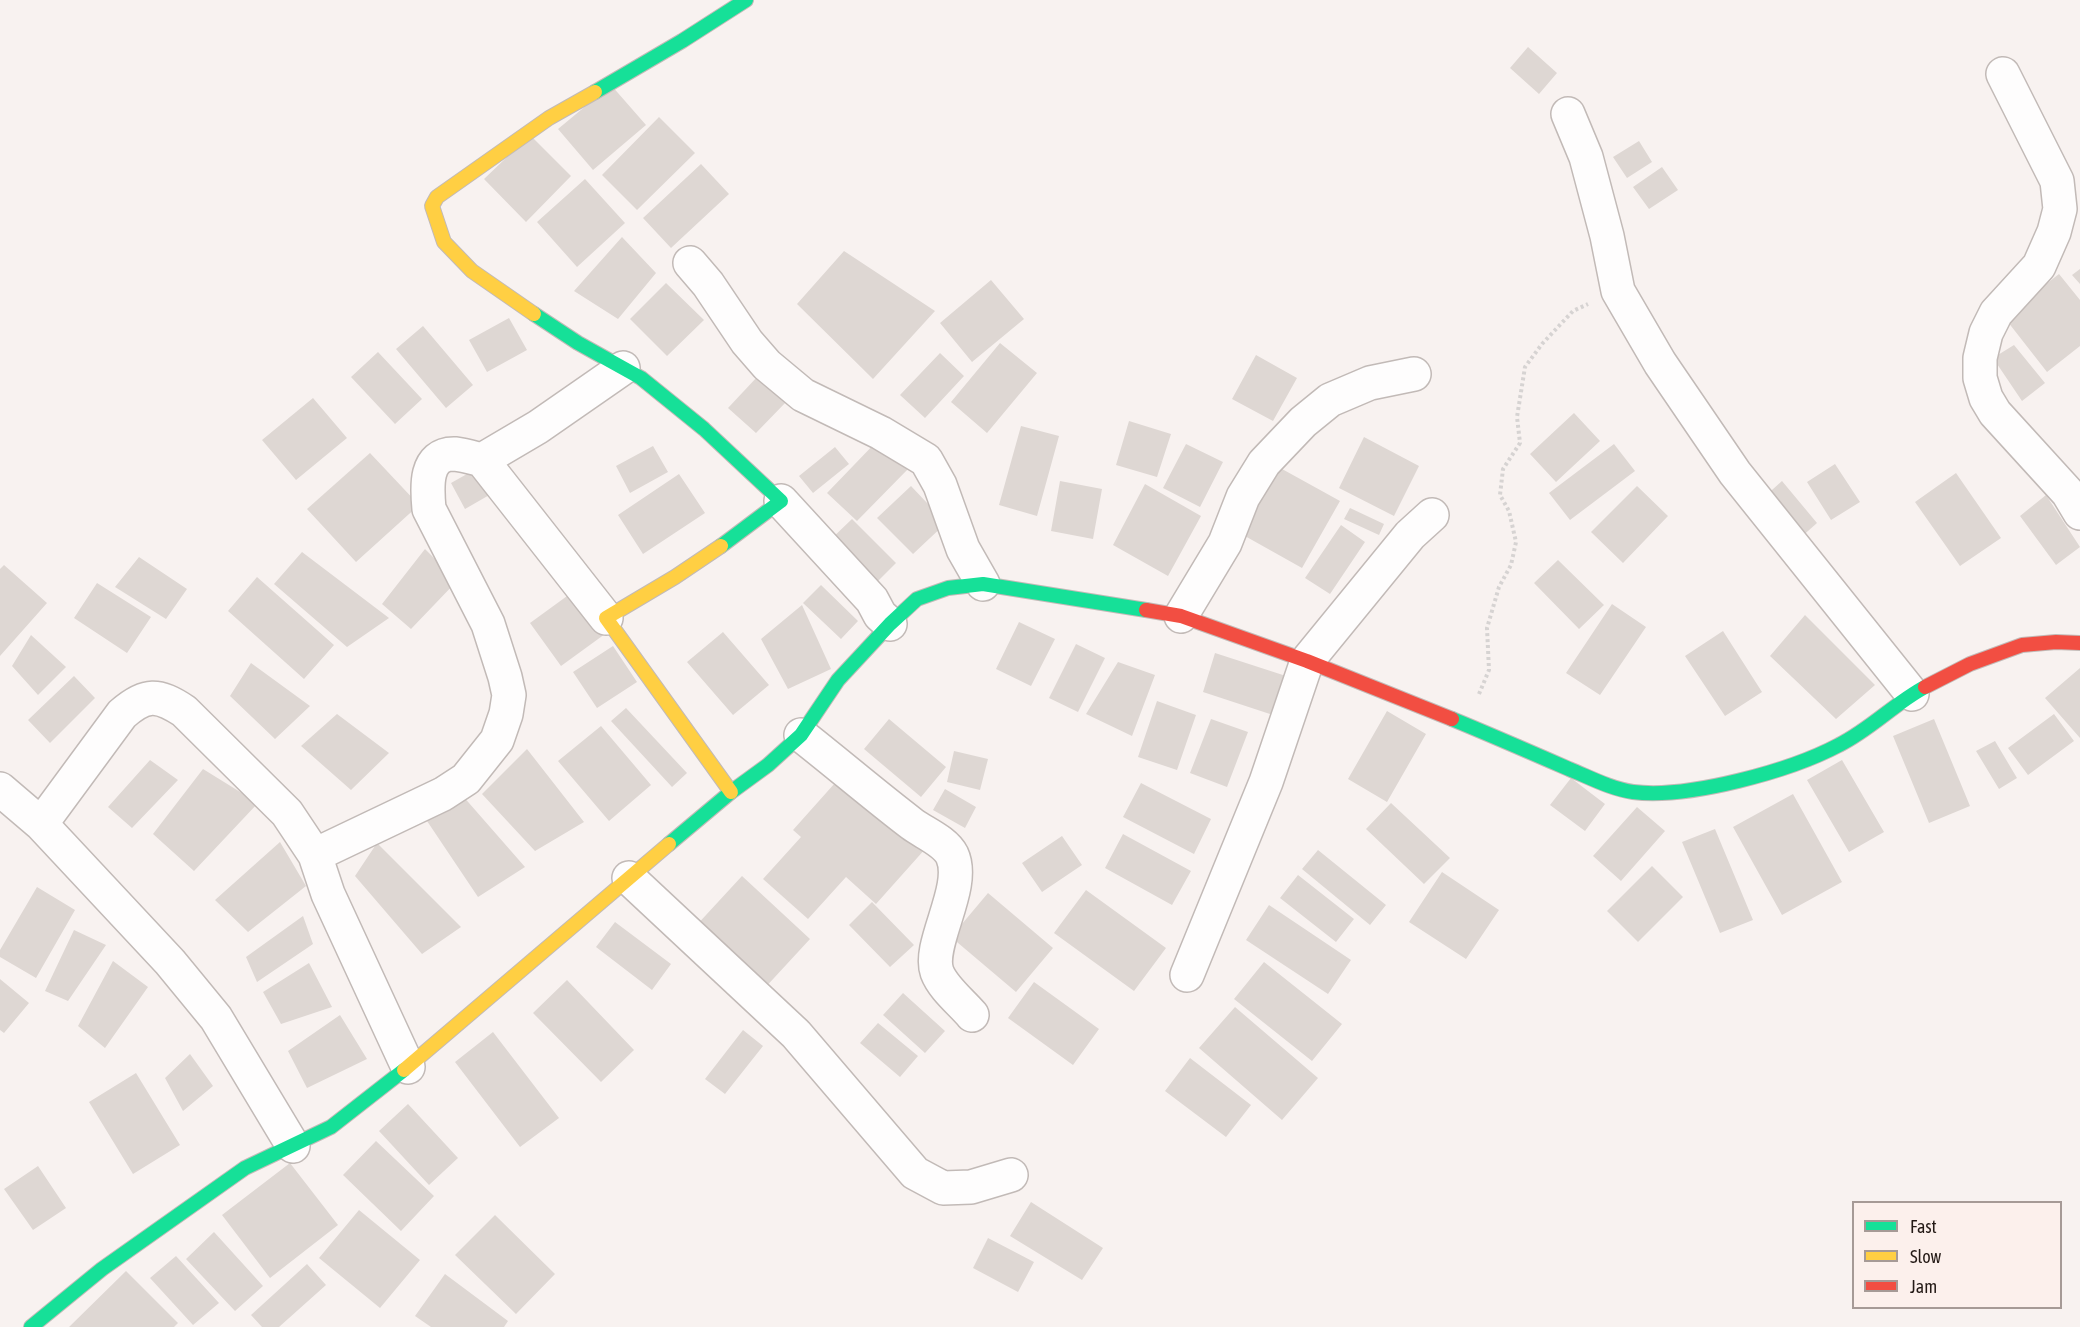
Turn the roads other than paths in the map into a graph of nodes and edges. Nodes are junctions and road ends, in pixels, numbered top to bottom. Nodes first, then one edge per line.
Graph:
1 (746, 0) edge
2 (2003, 74) dead end
3 (1568, 114) dead end
4 (690, 263) dead end
5 (623, 368) junction
6 (1414, 374) dead end
7 (482, 460) junction
8 (781, 501) junction
9 (2080, 513) edge
10 (1432, 515) dead end
11 (982, 584) junction
12 (1181, 616) junction
13 (606, 618) junction
14 (890, 624) junction
15 (2080, 643) edge
16 (1307, 661) junction
17 (1912, 694) junction
18 (801, 735) junction
19 (0, 789) edge
20 (731, 792) junction
21 (41, 824) junction
22 (315, 855) junction
23 (629, 878) junction
24 (1187, 975) dead end
25 (972, 1015) dead end
26 (408, 1068) junction
27 (293, 1146) junction
28 (1011, 1175) dead end
29 (31, 1327) edge

1 - 5 street
2 - 9 street
3 - 17 street
4 - 11 street
5 - 7 street
5 - 8 street
6 - 12 street
7 - 13 street
7 - 22 street
8 - 13 street
8 - 14 street
10 - 16 street
11 - 12 street
11 - 14 street
12 - 16 street
13 - 20 street
14 - 18 street
15 - 17 street
16 - 17 street
16 - 24 street
18 - 20 street
18 - 25 street
19 - 21 street
20 - 23 street
21 - 22 street
21 - 27 street
22 - 26 street
23 - 26 street
23 - 28 street
26 - 27 street
27 - 29 street

